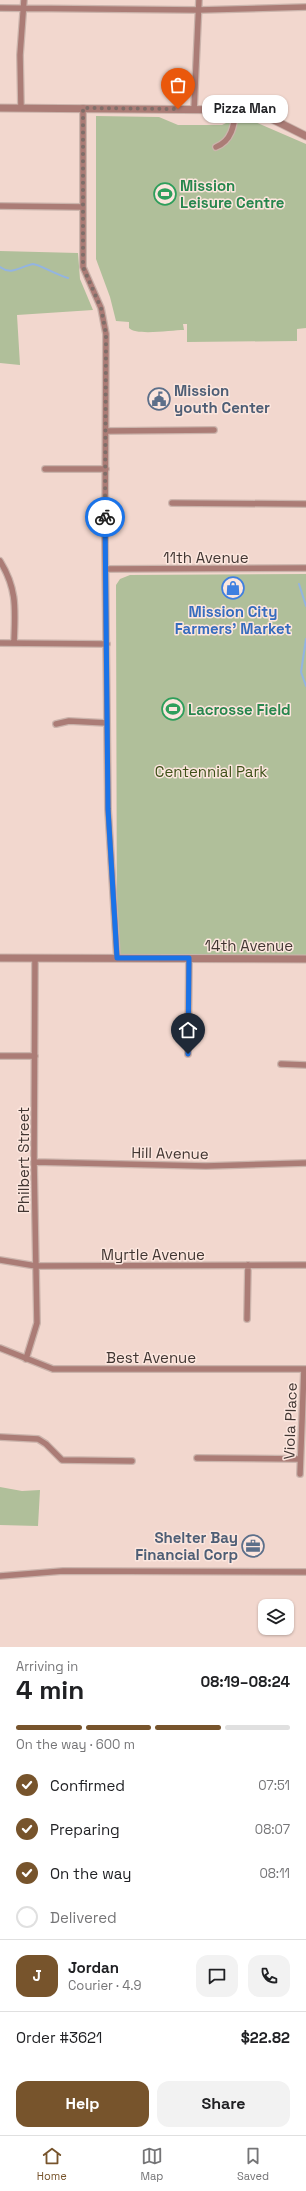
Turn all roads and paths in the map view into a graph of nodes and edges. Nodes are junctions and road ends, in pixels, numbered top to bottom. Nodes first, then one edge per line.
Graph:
1 (24, 0) edge
2 (199, 0) edge
3 (306, 7) edge
4 (0, 8) edge
5 (24, 8) junction
6 (199, 10) junction
7 (0, 108) edge
8 (21, 108) junction
9 (83, 108) junction
10 (194, 110) junction
11 (236, 110) junction
12 (306, 136) edge
13 (216, 147) dead end
14 (0, 206) edge
15 (83, 207) junction
16 (214, 430) dead end
17 (107, 431) junction
18 (45, 469) dead end
19 (106, 470) junction
20 (172, 503) dead end
21 (306, 504) edge
22 (0, 561) edge
23 (306, 568) edge
24 (106, 570) junction
25 (0, 643) edge
26 (14, 643) junction
27 (107, 644) junction
28 (56, 724) dead end
29 (107, 724) junction
30 (0, 958) edge
31 (117, 958) junction
32 (189, 958) junction
33 (35, 959) junction
34 (306, 959) edge
35 (188, 1054) dead end
36 (0, 1056) edge
37 (34, 1056) junction
38 (281, 1064) dead end
39 (306, 1065) edge
40 (34, 1162) junction
41 (306, 1163) edge
42 (0, 1260) edge
43 (248, 1265) junction
44 (306, 1265) edge
45 (36, 1266) junction
46 (247, 1319) dead end
47 (0, 1348) edge
48 (26, 1359) junction
49 (305, 1369) edge
50 (0, 1437) edge
51 (197, 1458) dead end
52 (300, 1459) junction
53 (132, 1461) dead end
54 (300, 1474) dead end
55 (306, 1572) edge
56 (0, 1576) edge

1 - 5 street
2 - 6 street
3 - 6 street
4 - 5 street
5 - 6 street
5 - 8 street
6 - 10 street
7 - 8 street
8 - 9 street
9 - 10 street
9 - 15 street
10 - 11 street
11 - 12 street
11 - 13 street
14 - 15 street
15 - 17 street
16 - 17 street
17 - 19 street
18 - 19 street
19 - 24 street
20 - 21 street
22 - 26 street
23 - 24 street, 11th Avenue
24 - 27 street
25 - 26 street
26 - 27 street
27 - 29 street
28 - 29 street
29 - 31 street
30 - 33 street, 14th Avenue
31 - 32 street, 14th Avenue
31 - 33 street, 14th Avenue
32 - 34 street, 14th Avenue
32 - 35 street
33 - 37 street, Philbert Street
36 - 37 street
37 - 40 street, Philbert Street
38 - 39 street
40 - 41 street, Hill Avenue
40 - 45 street, Philbert Street
42 - 45 street, Myrtle Avenue
43 - 44 street, Myrtle Avenue
43 - 45 street, Myrtle Avenue
43 - 46 street
45 - 48 street, Philbert Street
47 - 48 street, Best Avenue
48 - 49 street, Best Avenue
49 - 52 street, Viola Place
50 - 53 street
51 - 52 street
52 - 54 street, Viola Place
55 - 56 street

